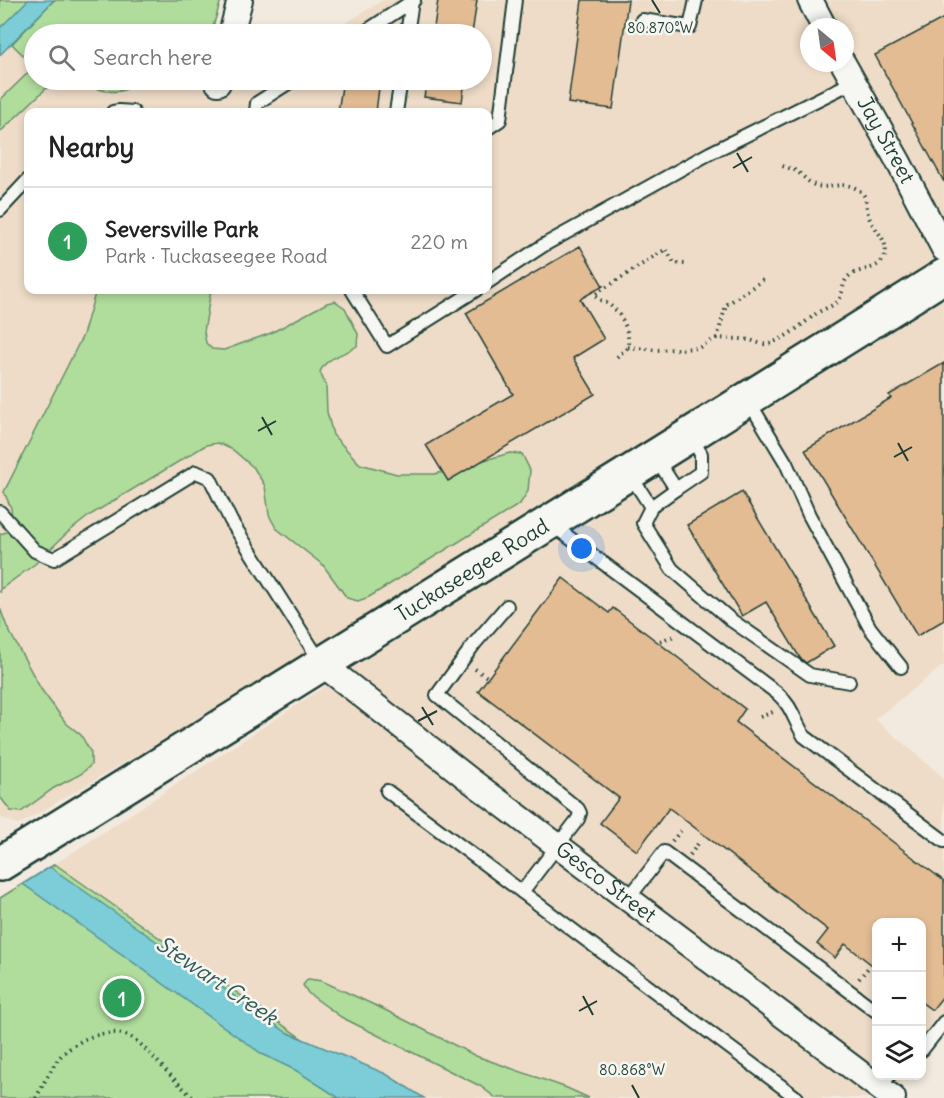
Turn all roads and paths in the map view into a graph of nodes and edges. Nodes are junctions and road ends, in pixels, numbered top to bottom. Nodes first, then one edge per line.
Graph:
1 (240, 0) edge
2 (515, 0) edge
3 (696, 0) edge
4 (810, 0) edge
5 (413, 1) edge
6 (819, 18) edge
7 (642, 20) dead end
8 (234, 24) edge
9 (377, 24) edge
10 (409, 24) edge
11 (848, 73) edge
12 (277, 90) edge
13 (399, 90) edge
14 (256, 108) edge
15 (397, 108) edge
16 (492, 125) edge
17 (782, 166) dead end
18 (24, 184) edge
19 (0, 210) edge
20 (944, 249) edge
21 (684, 264) dead end
22 (944, 276) edge
23 (492, 279) edge
24 (764, 280) dead end
25 (354, 294) edge
26 (470, 294) edge
27 (717, 338) junction
28 (628, 346) junction
29 (617, 357) dead end
30 (748, 399) junction
31 (690, 436) junction
32 (642, 465) junction
33 (676, 489) junction
34 (651, 507) junction
35 (0, 512) edge
36 (550, 523) junction
37 (507, 606) dead end
38 (322, 664) junction
39 (901, 667) dead end
40 (849, 682) dead end
41 (387, 791) dead end
42 (944, 841) edge
43 (557, 846) junction
44 (0, 864) edge
45 (522, 892) junction
46 (628, 899) junction
47 (872, 1008) edge
48 (944, 1022) edge
49 (926, 1043) edge
50 (888, 1087) edge
51 (36, 1098) edge
52 (193, 1098) edge
53 (797, 1098) edge

1 - 8 street
2 - 16 lane
3 - 7 lane
4 - 6 street
5 - 9 lane
5 - 10 lane
11 - 20 street, Jay Street
11 - 23 lane
12 - 14 lane
13 - 15 lane
17 - 27 path
18 - 19 lane
21 - 28 path
22 - 30 main road, Tuckaseegee Road
24 - 27 path
25 - 26 lane
27 - 28 path
28 - 29 path
30 - 31 main road, Tuckaseegee Road
30 - 39 lane
31 - 32 main road, Tuckaseegee Road
31 - 33 lane
32 - 33 lane
32 - 34 lane
32 - 36 main road, Tuckaseegee Road
33 - 34 lane
34 - 40 lane
35 - 38 lane
36 - 38 main road, Tuckaseegee Road
36 - 42 lane
37 - 43 lane
38 - 43 street, Gesco Street
38 - 44 main road, Tuckaseegee Road
41 - 45 lane
43 - 45 lane
43 - 46 street, Gesco Street
45 - 53 lane
46 - 47 lane
46 - 50 street, Gesco Street
48 - 49 lane
51 - 52 path

